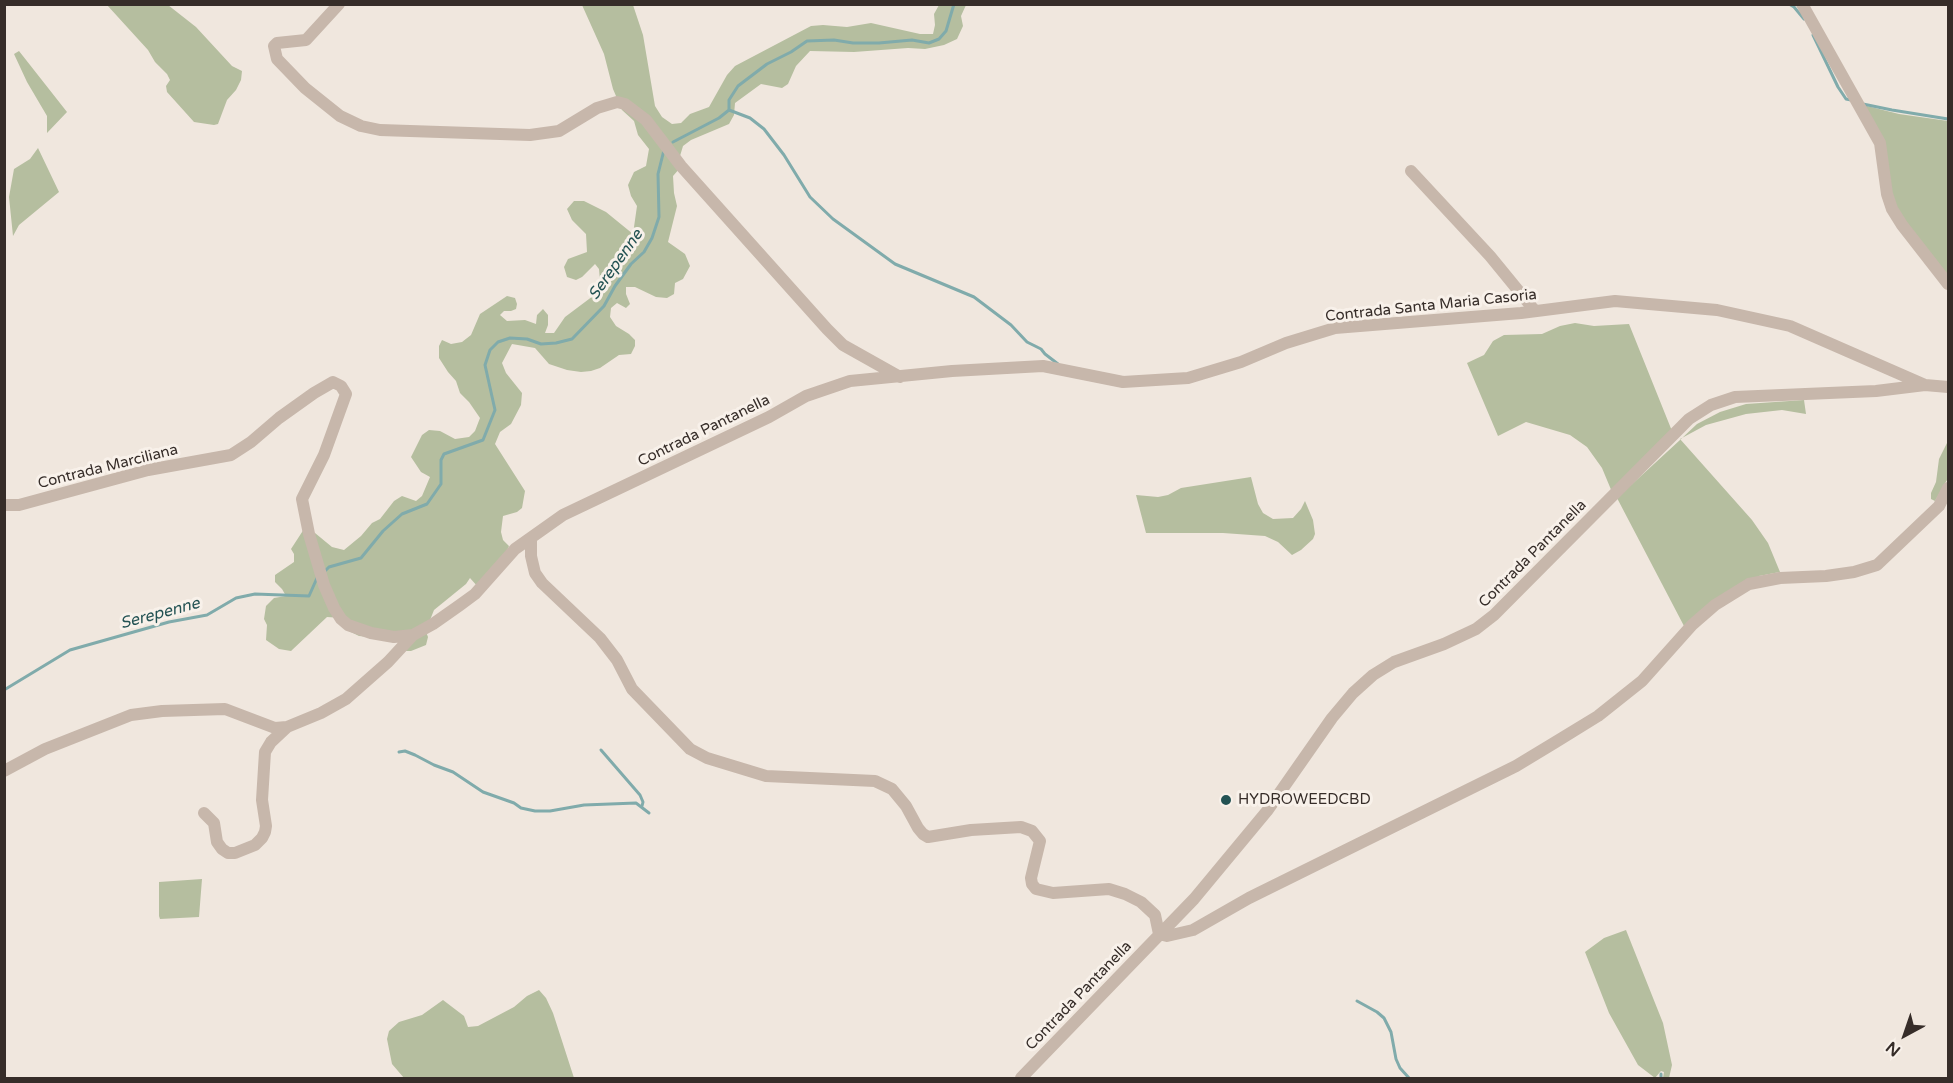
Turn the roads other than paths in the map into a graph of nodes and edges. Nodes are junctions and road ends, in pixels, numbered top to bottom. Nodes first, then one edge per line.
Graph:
1 (339, 4) edge
2 (1806, 7) edge
3 (1411, 171) dead end
4 (1948, 284) edge
5 (1535, 311) junction
6 (900, 377) junction
7 (1925, 385) junction
8 (1948, 387) edge
9 (1948, 488) edge
10 (4, 505) edge
11 (531, 538) junction
12 (413, 635) junction
13 (287, 727) junction
14 (4, 771) edge
15 (204, 813) dead end
16 (1159, 934) junction
17 (1021, 1078) edge

1 - 6 street
2 - 4 street
3 - 5 street
5 - 6 street, Contrada Santa Maria Casoria
5 - 7 street, Contrada Santa Maria Casoria
6 - 11 street, Contrada Pantanella
7 - 8 street, Contrada Pantanella
7 - 16 street, Contrada Pantanella
9 - 16 street
10 - 12 street, Contrada Marciliana
11 - 12 street, Contrada Pantanella
11 - 16 street
12 - 13 street
13 - 14 street
13 - 15 street
16 - 17 street, Contrada Pantanella

